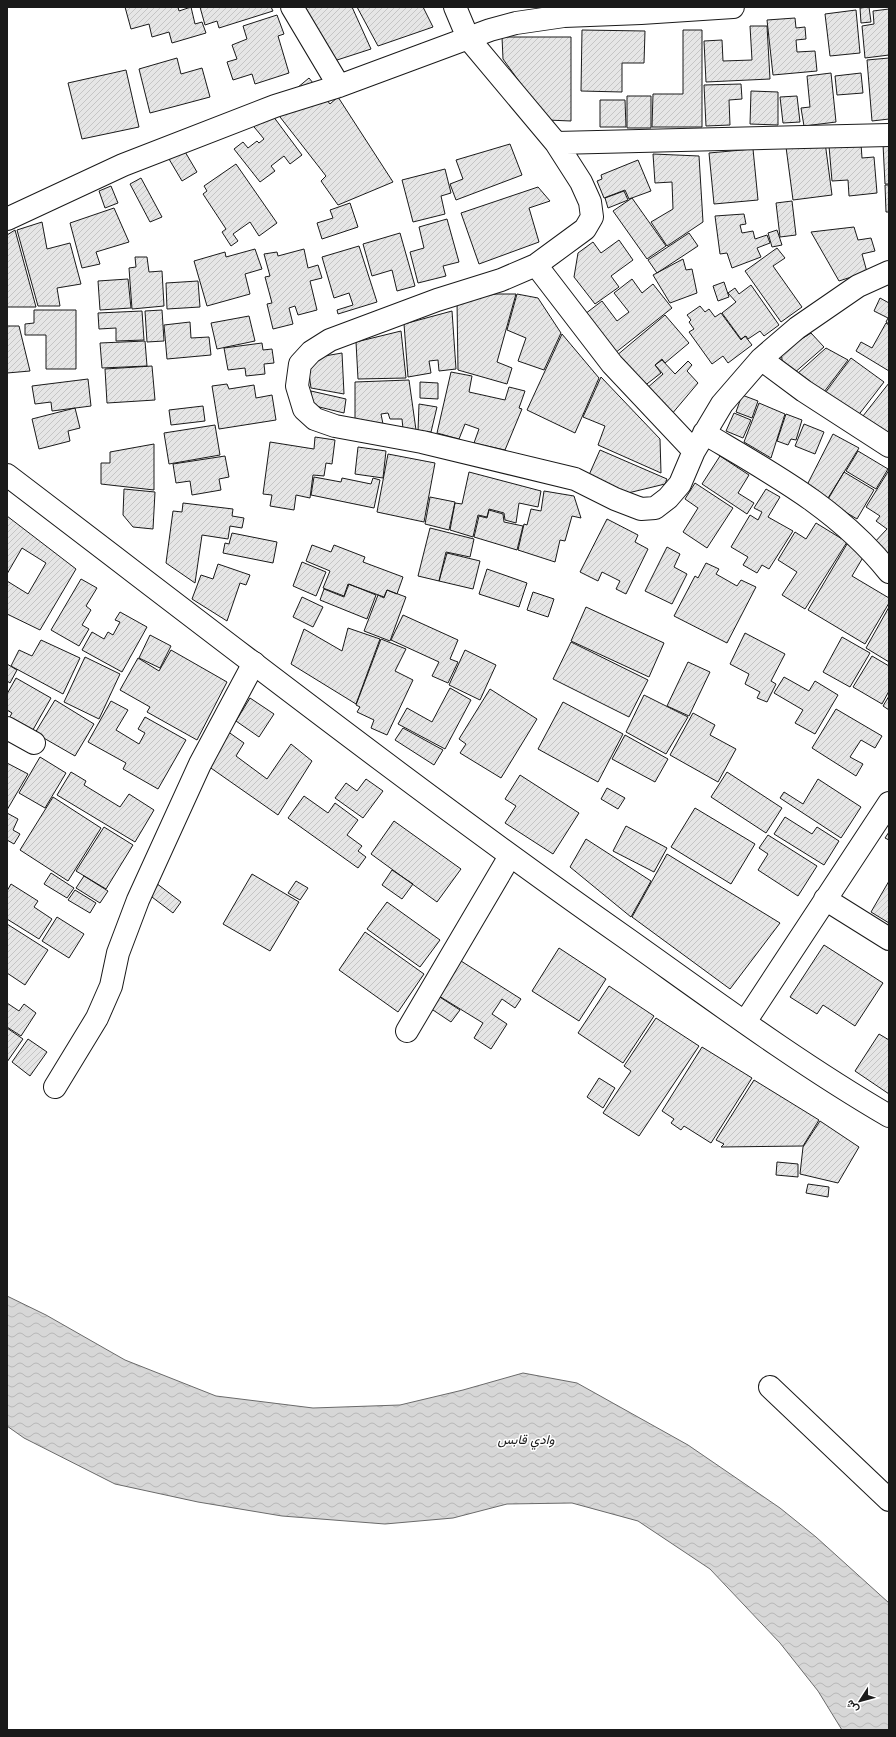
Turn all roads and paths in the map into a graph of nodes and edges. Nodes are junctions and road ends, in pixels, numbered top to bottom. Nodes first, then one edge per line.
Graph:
1 (292, 7) edge
2 (455, 7) edge
3 (733, 7) edge
4 (468, 38) junction
5 (339, 86) junction
6 (889, 135) edge
7 (556, 143) junction
8 (7, 219) edge
9 (536, 265) junction
10 (889, 272) edge
11 (761, 359) junction
12 (699, 442) junction
13 (889, 446) edge
14 (7, 475) edge
15 (889, 572) edge
16 (254, 663) junction
17 (7, 728) edge
18 (34, 743) dead end
19 (889, 803) edge
20 (510, 856) junction
21 (825, 899) junction
22 (889, 939) edge
23 (745, 1022) junction
24 (407, 1031) dead end
25 (55, 1087) dead end
26 (889, 1116) edge
27 (770, 1387) dead end
28 (889, 1500) edge

1 - 5 street
2 - 4 street
3 - 4 street
4 - 5 street
4 - 7 street
5 - 8 street
6 - 7 street
7 - 9 street
9 - 12 street
9 - 12 street
10 - 11 street
11 - 12 street
11 - 13 street
12 - 15 street
14 - 16 street
16 - 20 street
16 - 25 street
17 - 18 street
19 - 21 street
20 - 23 street
20 - 24 street
21 - 22 street
21 - 23 street
23 - 26 street
27 - 28 street

